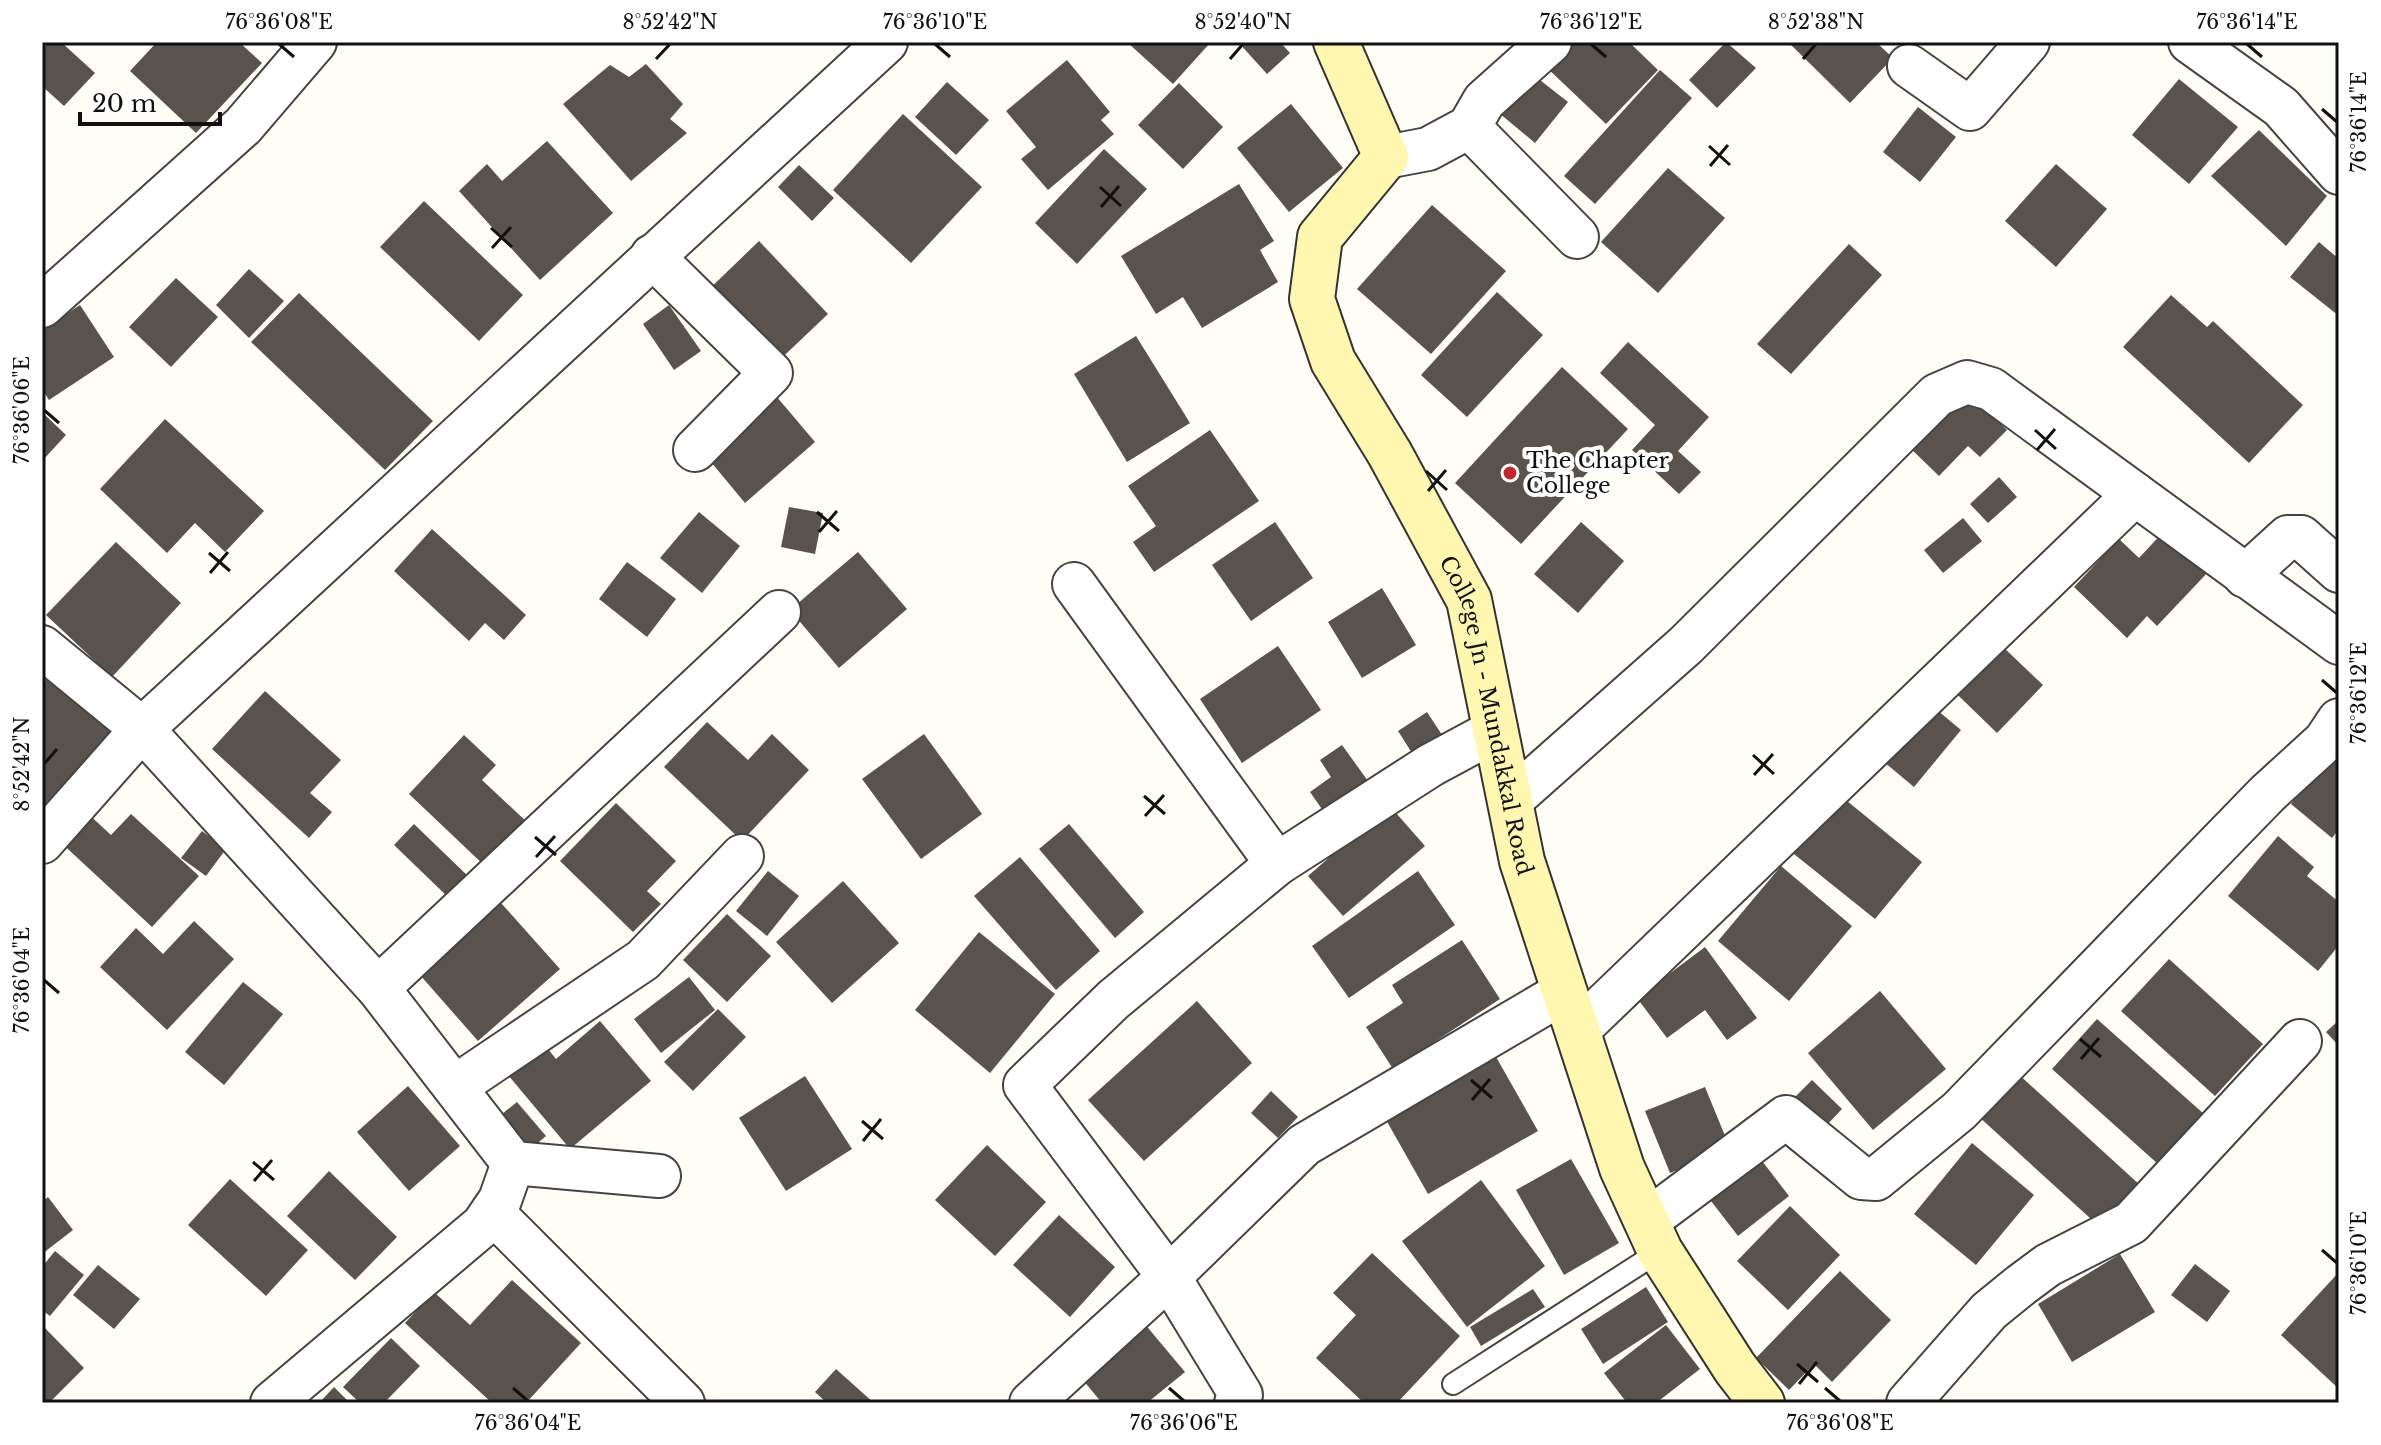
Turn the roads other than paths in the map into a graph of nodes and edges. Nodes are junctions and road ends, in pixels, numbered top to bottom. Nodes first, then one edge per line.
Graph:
1 (315, 42) edge
2 (886, 42) edge
3 (1336, 42) edge
4 (1550, 42) edge
5 (2028, 42) edge
6 (2190, 42) edge
7 (1909, 66) dead end
8 (1469, 127) junction
9 (1386, 157) junction
10 (2339, 173) edge
11 (1577, 237) dead end
12 (652, 256) junction
13 (42, 306) edge
14 (695, 450) dead end
15 (2135, 494) junction
16 (2339, 571) edge
17 (2245, 576) junction
18 (1074, 584) dead end
19 (779, 612) dead end
20 (2339, 643) edge
21 (42, 647) edge
22 (2339, 720) edge
23 (142, 729) junction
24 (1496, 730) junction
25 (1511, 800) junction
26 (42, 842) edge
27 (742, 856) dead end
28 (1277, 864) junction
29 (378, 988) junction
30 (1571, 1012) junction
31 (2300, 1041) dead end
32 (456, 1086) junction
33 (513, 1163) junction
34 (659, 1176) dead end
35 (492, 1212) junction
36 (1654, 1236) junction
37 (1169, 1277) junction
38 (1453, 1384) dead end
39 (272, 1403) edge
40 (683, 1403) edge
41 (1031, 1403) edge
42 (1236, 1403) edge
43 (1762, 1403) edge
44 (1908, 1403) edge

1 - 13 street
2 - 12 street
3 - 9 street
4 - 8 street
5 - 7 street
6 - 10 street
8 - 9 street
8 - 11 street
9 - 24 street, College Jn - Mundakkal Road
12 - 14 street
12 - 23 street
15 - 17 street
15 - 25 street
15 - 30 street
16 - 17 street
17 - 20 street
18 - 28 street
19 - 29 street
21 - 23 street
22 - 36 street
23 - 26 street
23 - 29 street
24 - 25 street, College Jn - Mundakkal Road
24 - 28 street
25 - 30 street, College Jn - Mundakkal Road
27 - 32 street
28 - 37 street
29 - 32 street
30 - 36 street, College Jn - Mundakkal Road
30 - 37 street
31 - 44 street
32 - 33 street
33 - 34 street
33 - 35 street
35 - 39 street
35 - 40 street
36 - 38 lane
36 - 43 street, College Jn - Mundakkal Road
37 - 41 street
37 - 42 street

